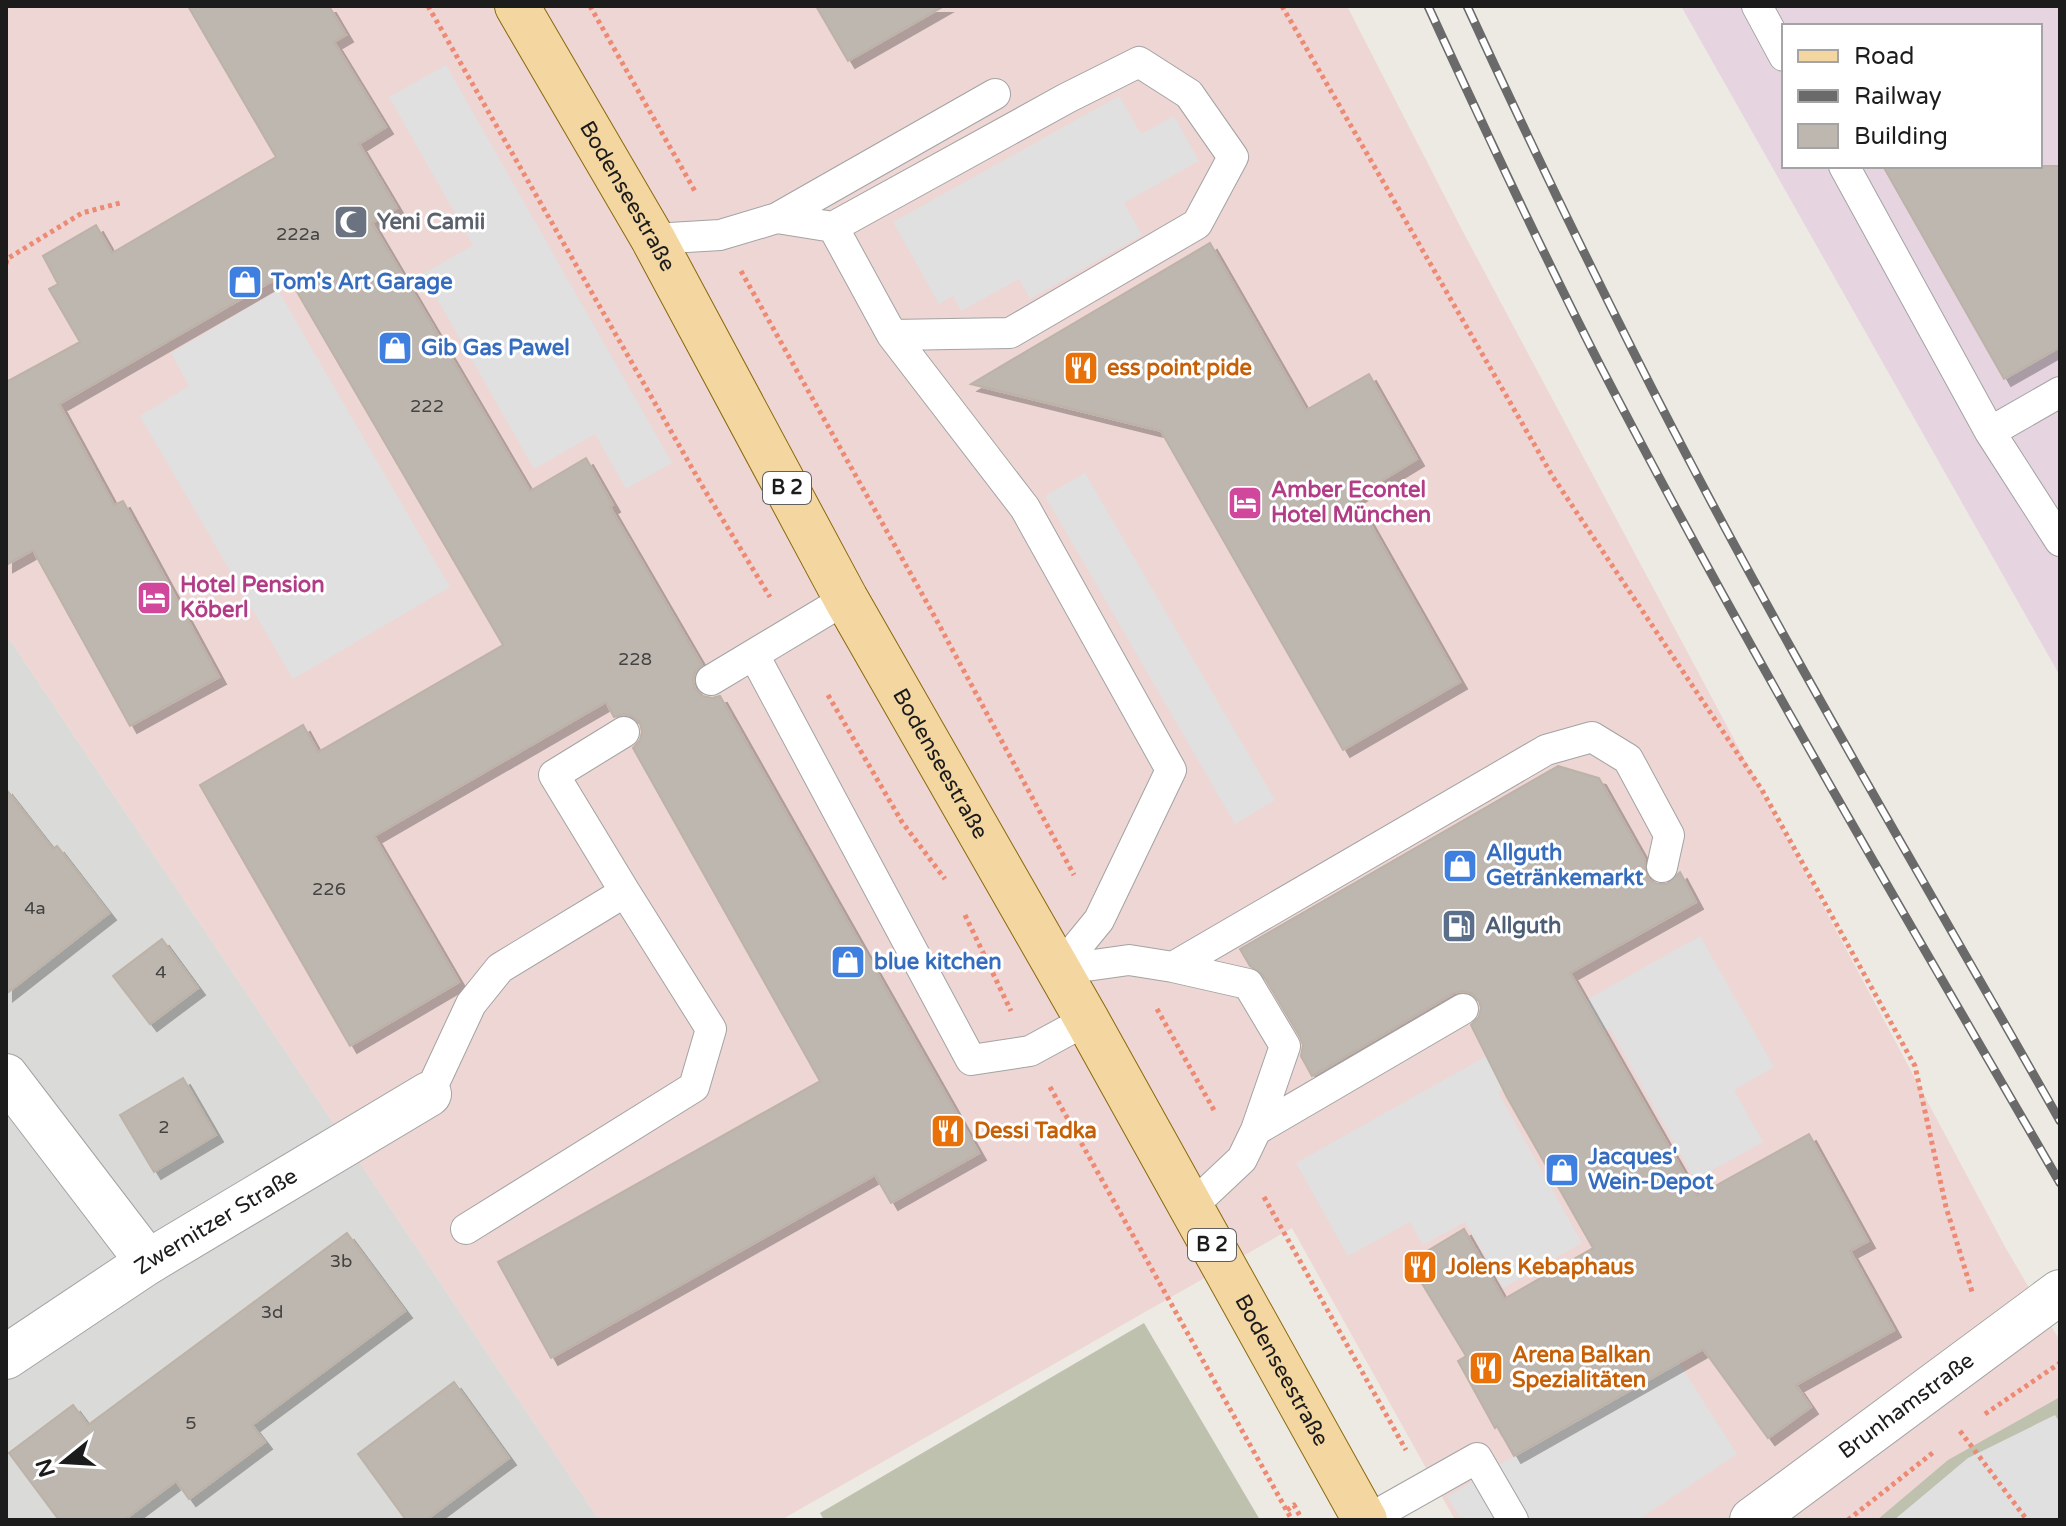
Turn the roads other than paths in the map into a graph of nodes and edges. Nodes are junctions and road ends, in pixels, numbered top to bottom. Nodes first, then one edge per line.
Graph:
1 (517, 6) edge
2 (1757, 6) edge
3 (1782, 52) edge
4 (995, 94) dead end
5 (1845, 168) edge
6 (777, 218) junction
7 (833, 227) junction
8 (653, 239) junction
9 (892, 335) junction
10 (2060, 392) edge
11 (1990, 432) junction
12 (2060, 541) edge
13 (846, 599) junction
14 (754, 655) junction
15 (711, 680) dead end
16 (624, 732) dead end
17 (1662, 867) dead end
18 (625, 892) junction
19 (1173, 967) junction
20 (1058, 970) junction
21 (1463, 1009) dead end
22 (1087, 1020) junction
23 (6, 1076) edge
24 (429, 1094) joint
25 (1256, 1130) junction
26 (1191, 1207) junction
27 (466, 1229) dead end
28 (148, 1262) junction
29 (2060, 1292) edge
30 (6, 1357) edge
31 (1366, 1520) edge
32 (1513, 1520) edge
33 (1752, 1520) edge

1 - 8 main road, Bodenseestraße / B 2
2 - 3 lane
4 - 6 lane
5 - 11 lane
6 - 7 lane
6 - 8 lane
7 - 9 lane
7 - 9 lane
8 - 13 main road, Bodenseestraße / B 2
9 - 20 lane
10 - 11 lane
11 - 12 lane
13 - 14 lane
13 - 20 main road, Bodenseestraße / B 2
14 - 15 lane
14 - 22 lane
16 - 18 lane
17 - 19 lane
18 - 24 lane
18 - 27 lane
19 - 20 lane
19 - 25 lane
20 - 22 main road, Bodenseestraße / B 2
21 - 25 lane
22 - 26 main road, Bodenseestraße / B 2
23 - 28 street
24 - 28 street, Zwernitzer Straße
25 - 26 lane
26 - 31 main road, Bodenseestraße / B 2
28 - 30 street, Zwernitzer Straße
29 - 33 street, Brunhamstraße
31 - 32 lane

